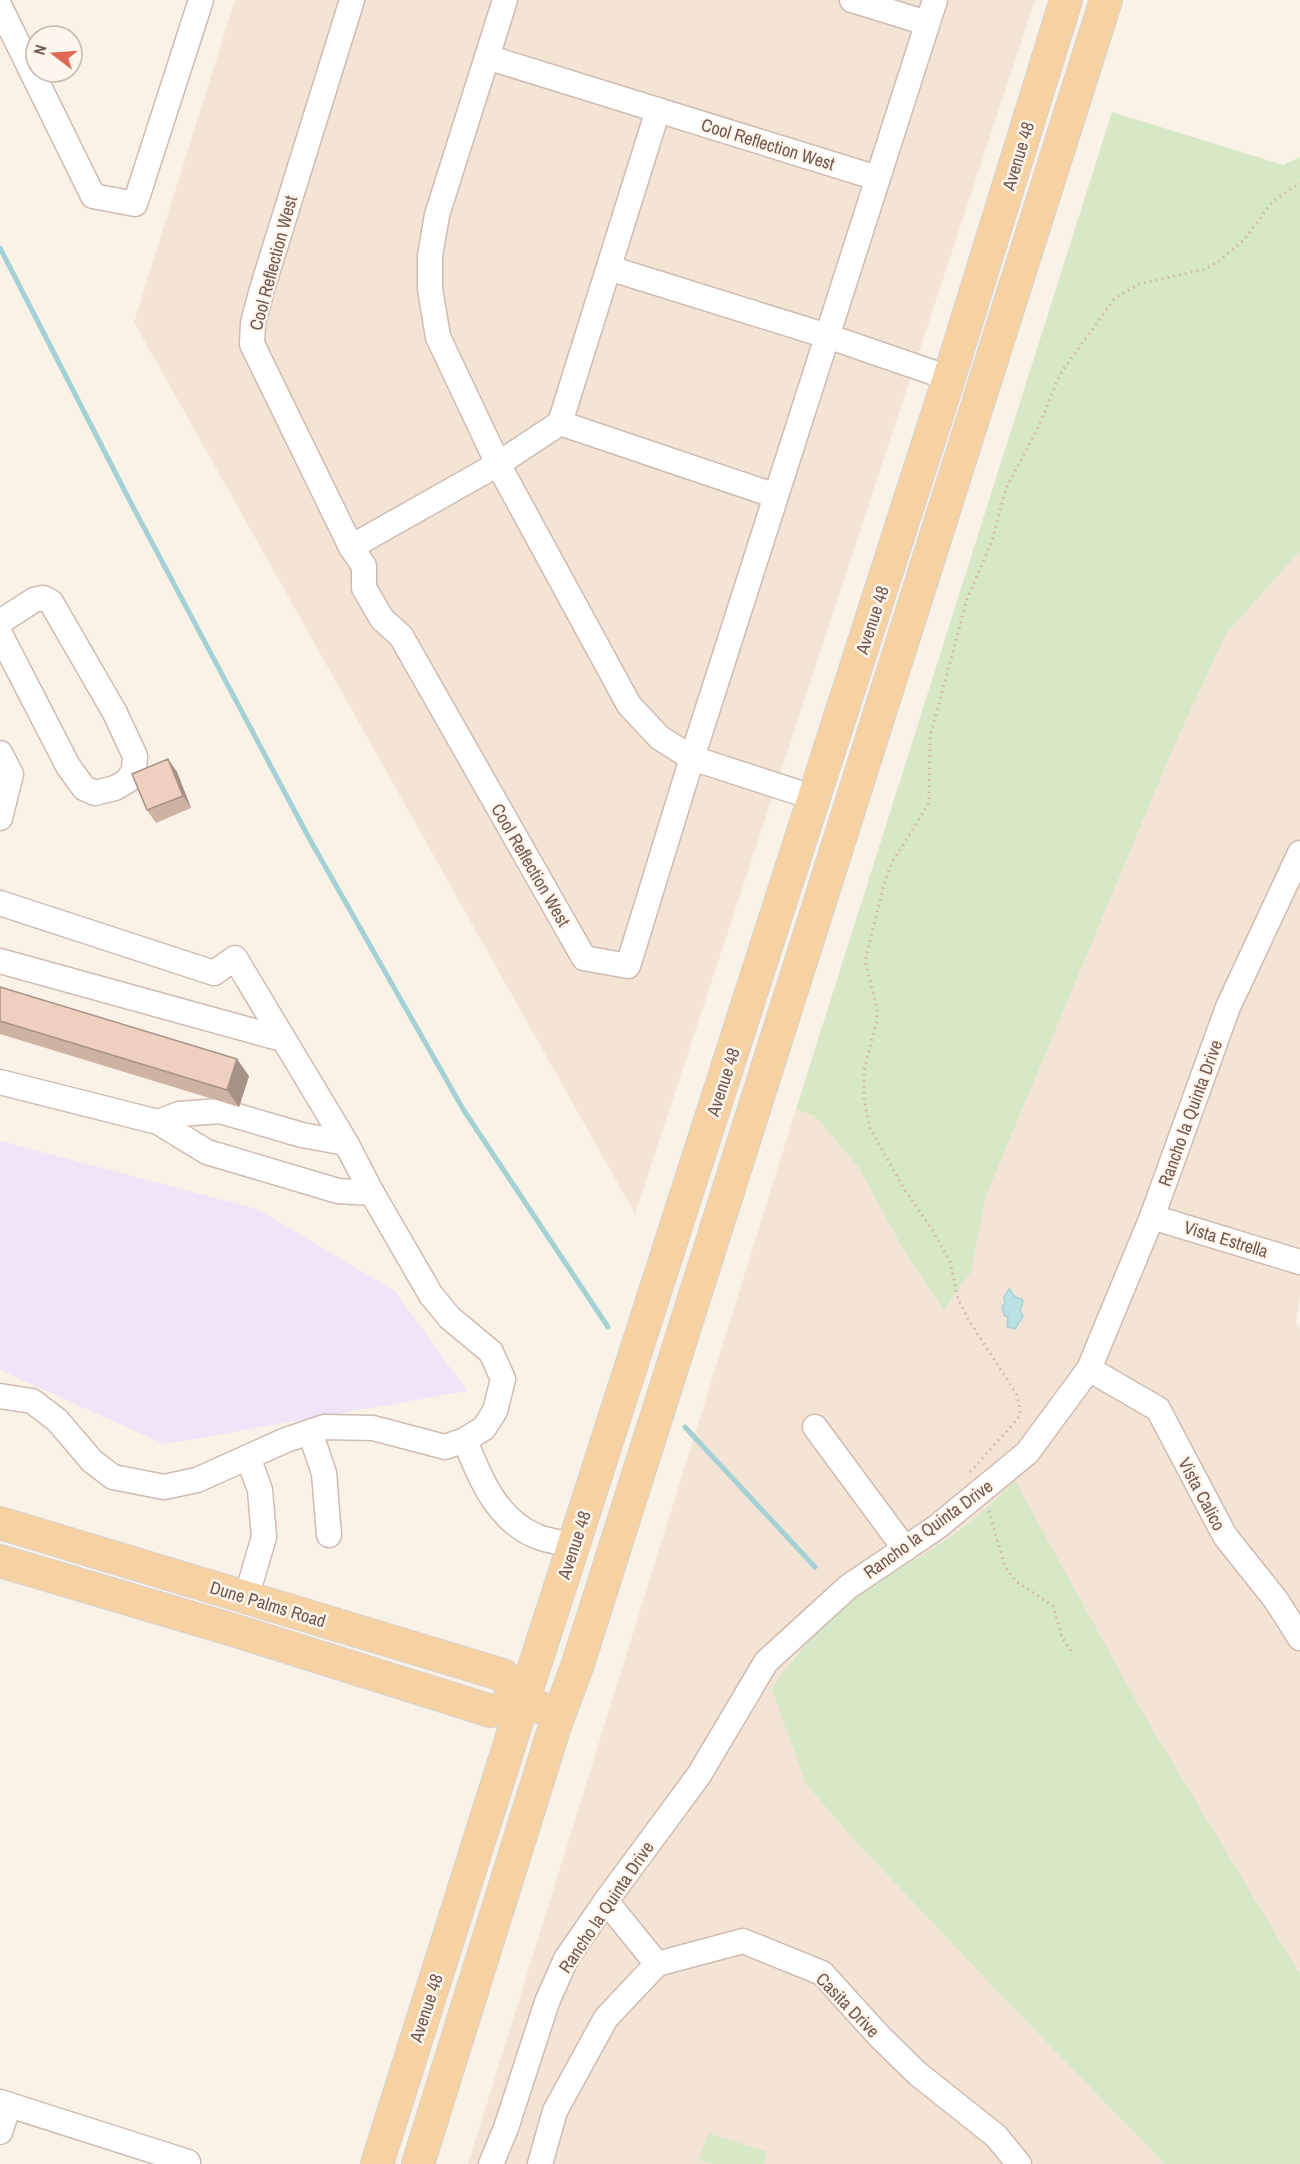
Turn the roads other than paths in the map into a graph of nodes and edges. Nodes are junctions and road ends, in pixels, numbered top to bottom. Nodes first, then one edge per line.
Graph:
1 (201, 0) edge
2 (352, 0) edge
3 (505, 0) edge
4 (852, 0) edge
5 (935, 0) edge
6 (1066, 0) edge
7 (1106, 0) edge
8 (0, 7) edge
9 (927, 23) junction
10 (487, 57) junction
11 (658, 110) junction
12 (878, 178) junction
13 (609, 268) junction
14 (827, 336) junction
15 (949, 378) junction
16 (560, 423) junction
17 (498, 464) junction
18 (776, 496) junction
19 (351, 547) junction
20 (921, 586) junction
21 (0, 622) edge
22 (0, 634) edge
23 (0, 753) edge
24 (692, 758) junction
25 (815, 798) junction
26 (850, 808) junction
27 (0, 818) edge
28 (1300, 853) edge
29 (0, 903) edge
30 (0, 962) edge
31 (282, 1039) junction
32 (0, 1082) edge
33 (158, 1122) junction
34 (346, 1143) junction
35 (372, 1193) junction
36 (1152, 1216) junction
37 (1300, 1263) edge
38 (1089, 1368) junction
39 (0, 1396) edge
40 (815, 1427) dead end
41 (310, 1432) junction
42 (465, 1440) junction
43 (248, 1457) junction
44 (0, 1523) edge
45 (330, 1534) dead end
46 (0, 1539) edge
47 (573, 1546) junction
48 (79, 1547) junction
49 (905, 1549) junction
50 (0, 1561) edge
51 (246, 1598) junction
52 (138, 1602) junction
53 (1300, 1638) edge
54 (523, 1702) junction
55 (560, 1712) junction
56 (606, 1901) junction
57 (657, 1964) junction
58 (4, 2103) edge
59 (0, 2132) edge
60 (188, 2164) edge
61 (377, 2164) edge
62 (418, 2164) edge
63 (491, 2164) edge
64 (540, 2164) edge
65 (1019, 2164) edge

1 - 8 street
2 - 19 street, Cool Reflection West
3 - 10 street
4 - 9 street
5 - 9 street, Cool Reflection West
6 - 15 main road, Avenue 48
7 - 20 main road, Avenue 48
9 - 12 street, Cool Reflection West
10 - 11 street, Cool Reflection West
10 - 17 street
11 - 12 street, Cool Reflection West
11 - 13 street
12 - 14 street, Cool Reflection West
13 - 14 street
13 - 16 street
14 - 15 street
14 - 18 street, Cool Reflection West
15 - 20 main road
15 - 25 main road, Avenue 48
16 - 17 street
16 - 18 street
17 - 19 street
17 - 24 street
18 - 24 street, Cool Reflection West
19 - 24 street, Cool Reflection West
20 - 26 main road, Avenue 48
21 - 22 street
23 - 27 street
24 - 25 street
25 - 26 main road
25 - 47 main road, Avenue 48
26 - 55 main road, Avenue 48
28 - 36 street, Rancho la Quinta Drive
29 - 31 street
30 - 31 street
31 - 34 street
32 - 33 street
33 - 34 street
33 - 35 street
34 - 35 street
35 - 42 street
36 - 37 street, Vista Estrella
36 - 38 street, Rancho la Quinta Drive
38 - 49 street, Rancho la Quinta Drive
38 - 53 street, Vista Calico
39 - 43 street
40 - 49 street
41 - 42 street
41 - 43 street
41 - 45 street
42 - 47 street
43 - 51 street
44 - 48 main road, Dune Palms Road
46 - 48 main road
47 - 54 main road, Avenue 48
48 - 51 main road, Dune Palms Road
49 - 56 street, Rancho la Quinta Drive
50 - 52 main road, Dune Palms Road
51 - 52 main road
51 - 54 main road, Dune Palms Road
52 - 54 main road, Dune Palms Road
54 - 55 main road
54 - 61 main road, Avenue 48
55 - 62 main road, Avenue 48
56 - 57 street
56 - 63 street, Rancho la Quinta Drive
57 - 64 street
57 - 65 street, Casita Drive
58 - 59 street
58 - 60 street

